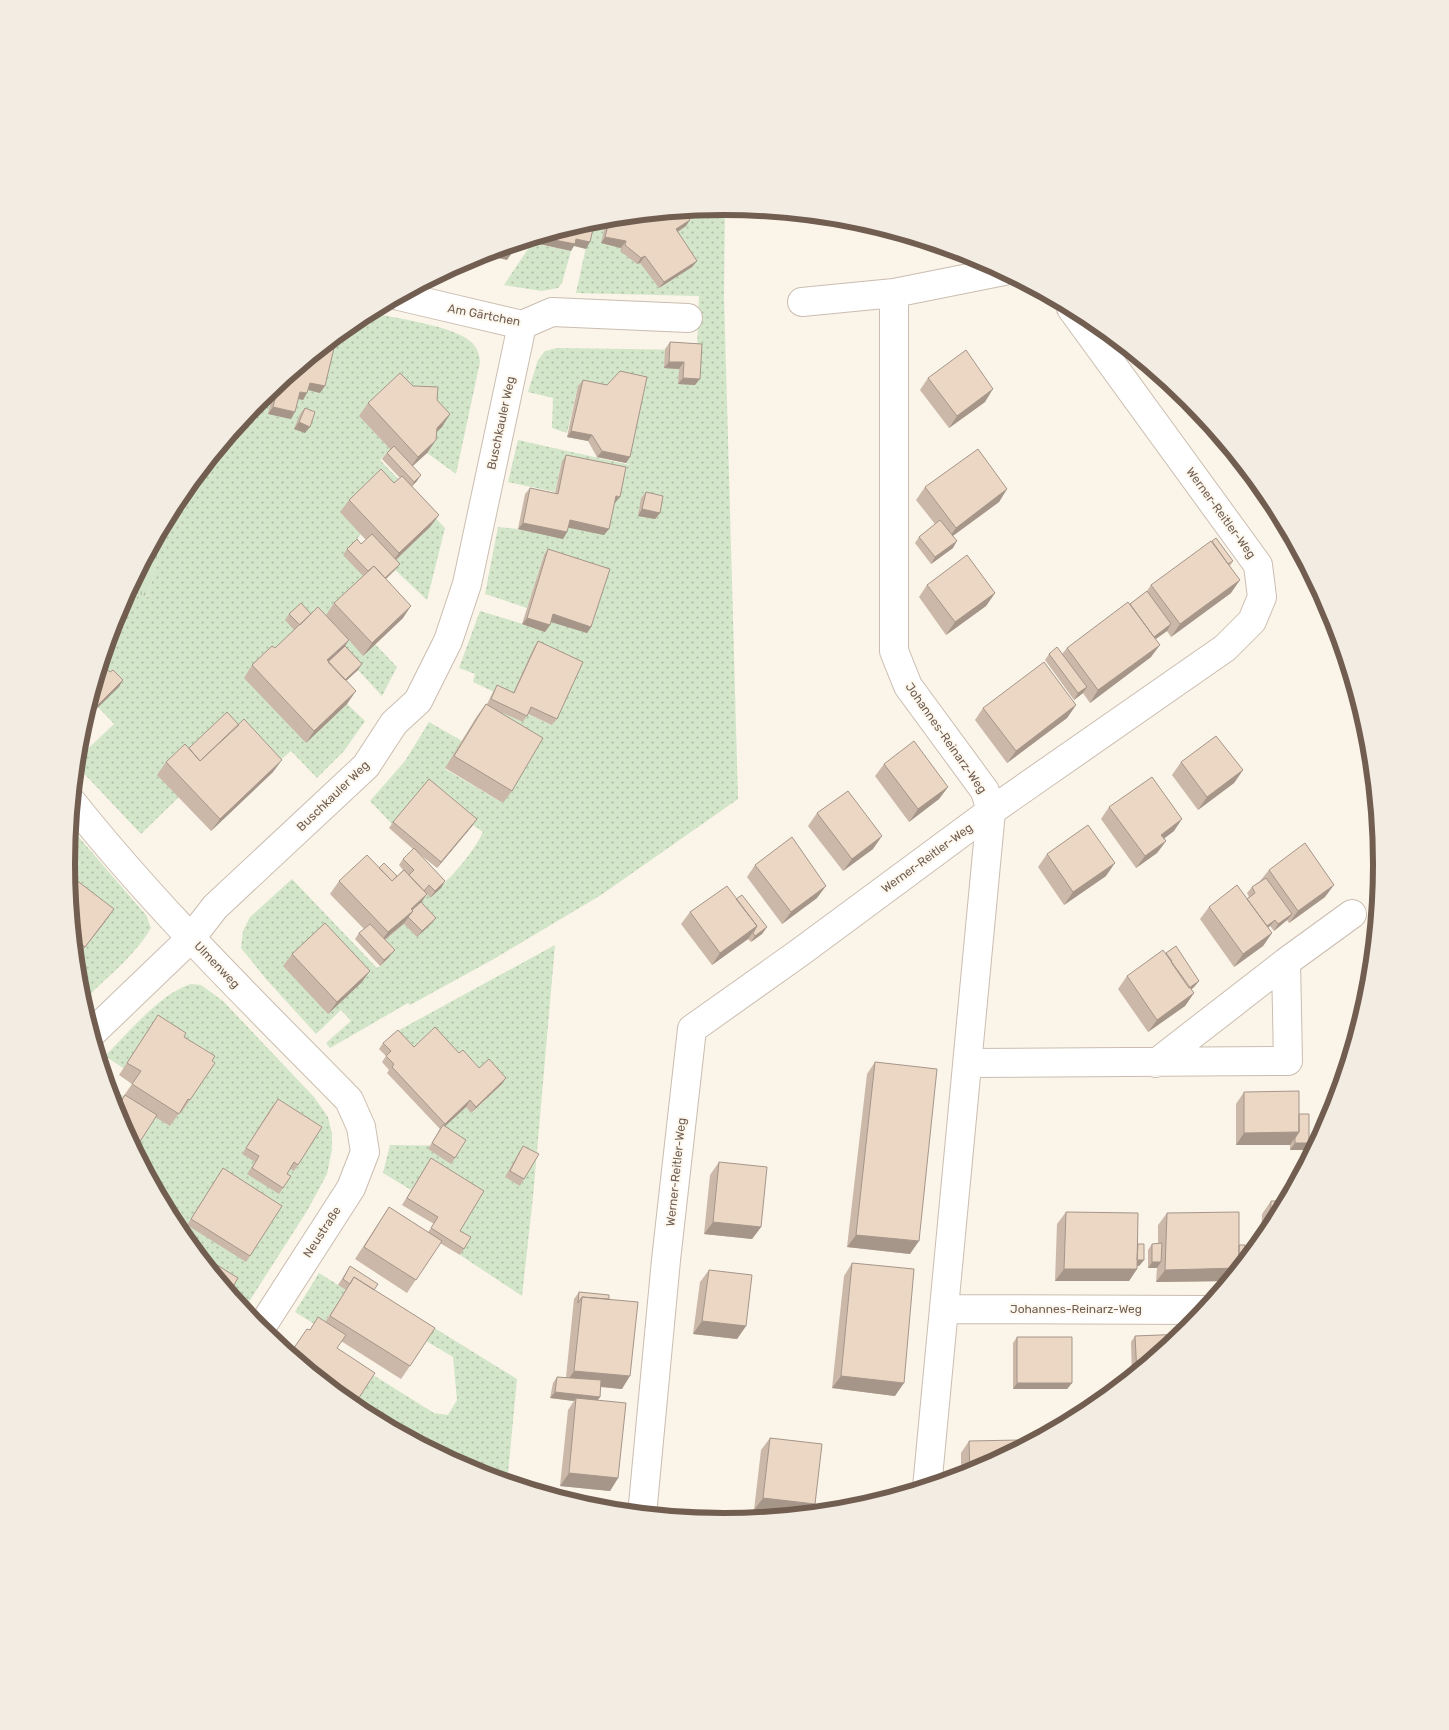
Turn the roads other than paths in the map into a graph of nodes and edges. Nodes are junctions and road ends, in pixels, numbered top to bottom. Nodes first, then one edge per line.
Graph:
1 (992, 273) edge
2 (894, 293) junction
3 (408, 298) edge
4 (802, 302) dead end
5 (688, 318) dead end
6 (1082, 323) edge
7 (522, 325) junction
8 (78, 809) edge
9 (991, 811) junction
10 (1352, 914) dead end
11 (190, 938) junction
12 (1286, 962) junction
13 (96, 1029) edge
14 (1156, 1062) junction
15 (968, 1063) junction
16 (361, 1127) joint
17 (945, 1308) junction
18 (1197, 1310) edge
19 (264, 1323) edge
20 (928, 1482) edge
21 (643, 1509) edge

1 - 2 street
2 - 4 street
2 - 9 street, Johannes-Reinarz-Weg
3 - 7 street, Am Gärtchen
5 - 7 street, Am Gärtchen
6 - 9 street, Werner-Reitler-Weg
7 - 11 street, Buschkauler Weg
8 - 11 street, Ulmenweg
9 - 15 street, Johannes-Reinarz-Weg
9 - 21 street, Werner-Reitler-Weg
10 - 12 street
11 - 13 street, Buschkauler Weg
11 - 16 street, Ulmenweg
12 - 14 street
12 - 14 street
14 - 15 street
15 - 17 street, Johannes-Reinarz-Weg
16 - 19 street, Neustraße
17 - 18 street, Johannes-Reinarz-Weg
17 - 20 street, Johannes-Reinarz-Weg

